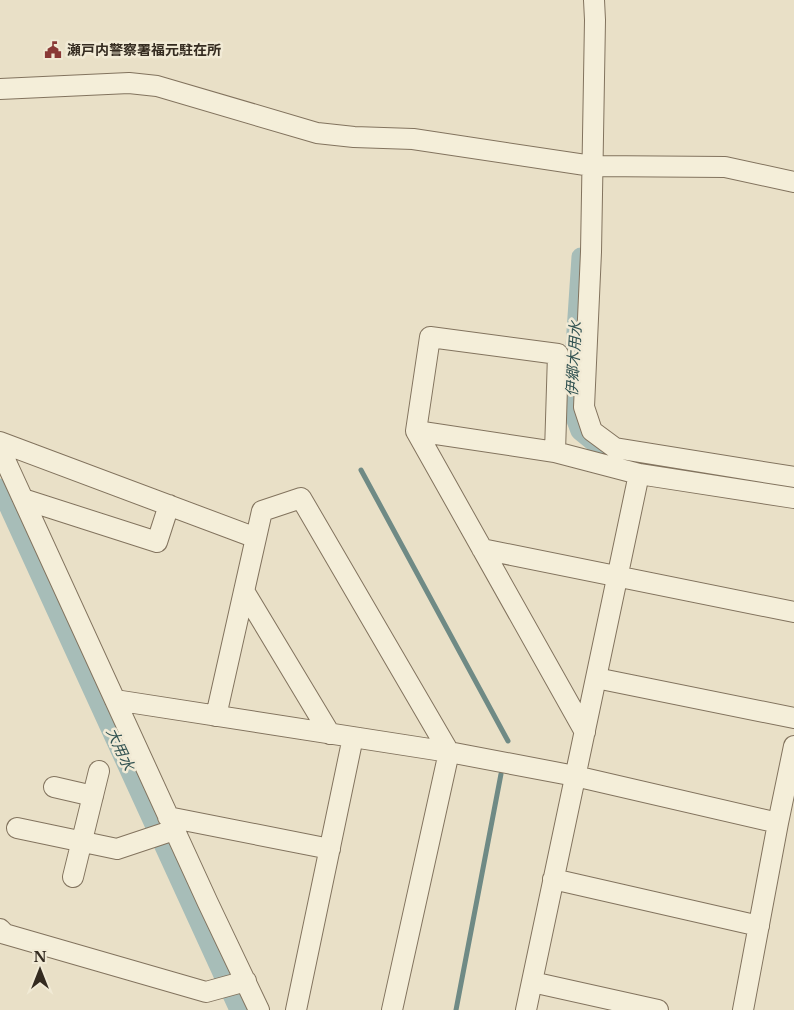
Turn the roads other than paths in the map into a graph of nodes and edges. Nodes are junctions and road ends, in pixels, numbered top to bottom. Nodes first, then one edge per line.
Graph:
1 (594, 0) edge
2 (0, 89) edge
3 (592, 166) junction
4 (794, 182) edge
5 (416, 431) junction
6 (0, 442) edge
7 (0, 449) edge
8 (555, 452) junction
9 (639, 474) junction
10 (794, 477) edge
11 (794, 498) edge
12 (22, 499) junction
13 (169, 505) junction
14 (256, 538) junction
15 (482, 549) junction
16 (618, 575) junction
17 (244, 591) junction
18 (794, 612) edge
19 (596, 678) junction
20 (115, 700) junction
21 (216, 716) junction
22 (794, 718) edge
23 (584, 732) junction
24 (330, 734) junction
25 (353, 737) junction
26 (794, 746) edge
27 (449, 752) junction
28 (99, 772) dead end
29 (575, 776) junction
30 (54, 787) dead end
31 (93, 796) junction
32 (778, 823) junction
33 (171, 826) junction
34 (17, 828) dead end
35 (81, 842) junction
36 (330, 848) junction
37 (73, 877) dead end
38 (553, 879) junction
39 (758, 926) junction
40 (0, 929) edge
41 (532, 982) junction
42 (233, 985) junction
43 (259, 1010) edge
44 (296, 1010) edge
45 (392, 1010) edge
46 (526, 1010) edge
47 (658, 1010) edge
48 (743, 1010) edge

1 - 3 street
2 - 3 street
3 - 4 street
3 - 10 street
5 - 8 street
5 - 8 street
5 - 15 street
6 - 13 street
7 - 12 street
8 - 9 street
9 - 11 street
9 - 16 street
12 - 13 street
12 - 20 street
13 - 14 street
14 - 17 street
14 - 27 street
15 - 16 street
15 - 23 street
16 - 18 street
16 - 19 street
17 - 21 street
17 - 24 street
19 - 22 street
19 - 23 street
20 - 21 street
20 - 33 street
21 - 24 street
23 - 29 street
24 - 25 street
25 - 27 street
25 - 36 street
26 - 32 street
27 - 29 street
27 - 45 street
28 - 31 street
29 - 32 street
29 - 38 street
30 - 31 street
31 - 35 street
32 - 39 street
33 - 35 street
33 - 36 street
33 - 42 street
34 - 35 street
35 - 37 street
36 - 44 street
38 - 39 street
38 - 41 street
39 - 48 street
40 - 42 street
41 - 46 street
41 - 47 street
42 - 43 street

